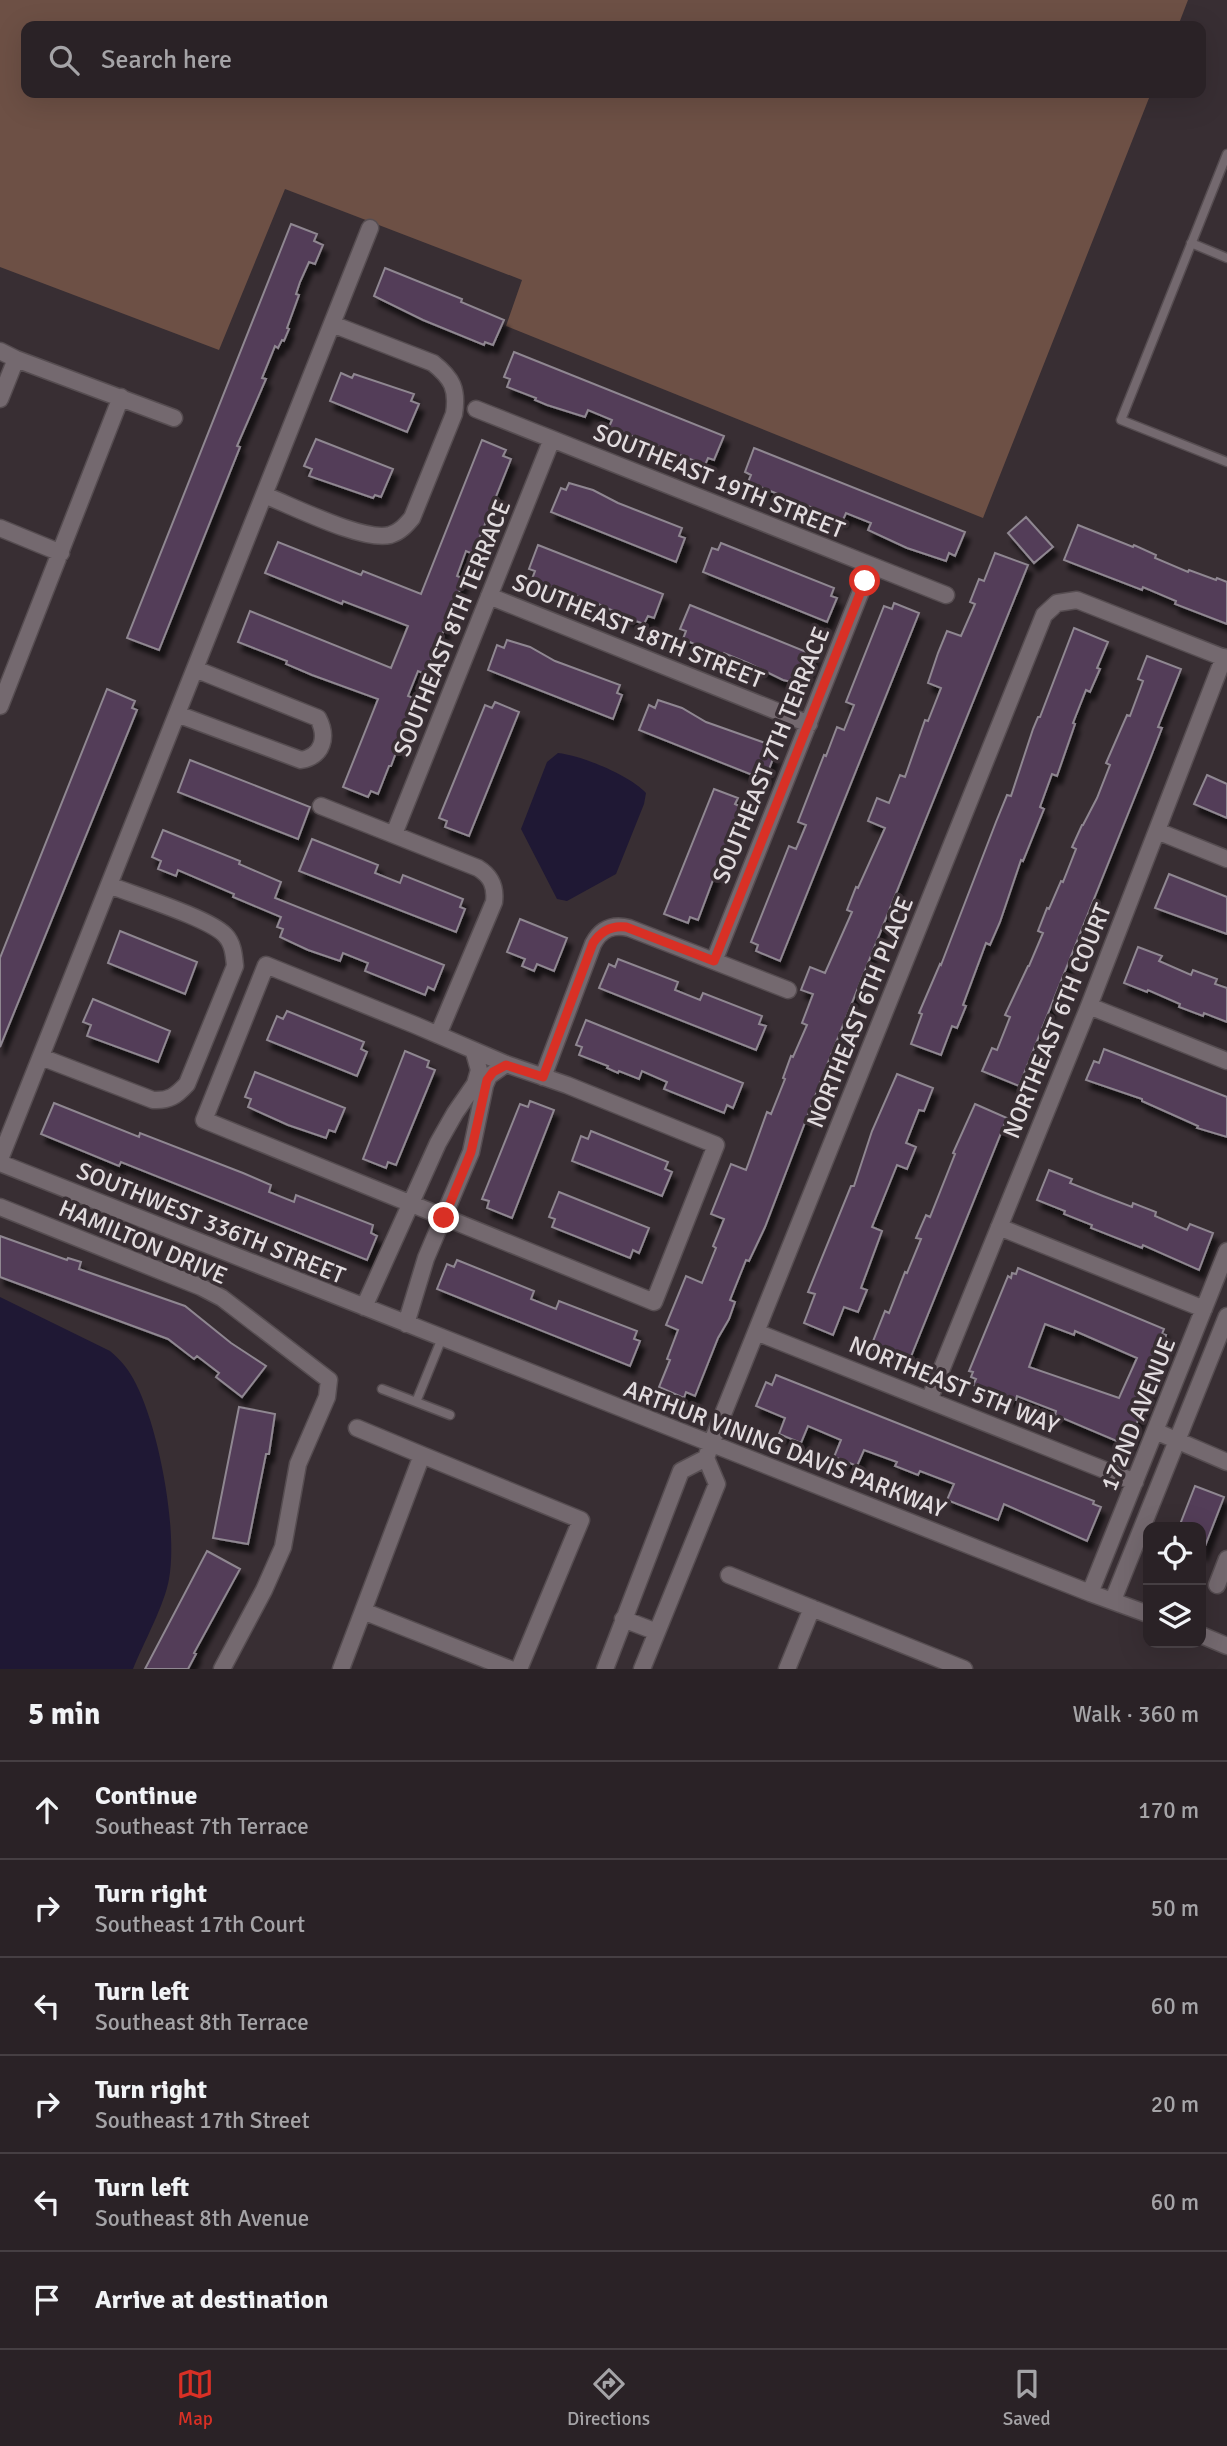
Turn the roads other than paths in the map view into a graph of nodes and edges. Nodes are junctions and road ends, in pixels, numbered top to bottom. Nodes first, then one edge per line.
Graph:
1 (1227, 154) edge
2 (370, 228) dead end
3 (1191, 243) junction
4 (1227, 258) edge
5 (332, 324) junction
6 (0, 351) edge
7 (16, 359) junction
8 (121, 397) junction
9 (0, 399) edge
10 (476, 409) dead end
11 (174, 418) dead end
12 (552, 439) junction
13 (1227, 462) edge
14 (264, 495) junction
15 (0, 528) edge
16 (61, 553) junction
17 (871, 566) junction
18 (946, 595) dead end
19 (489, 596) junction
20 (1225, 658) edge
21 (195, 669) junction
22 (0, 704) edge
23 (177, 714) junction
24 (809, 723) junction
25 (321, 806) dead end
26 (1157, 831) junction
27 (394, 834) junction
28 (1227, 859) edge
29 (109, 885) junction
30 (714, 961) junction
31 (788, 990) dead end
32 (1089, 1006) junction
33 (438, 1035) junction
34 (474, 1052) junction
35 (41, 1057) junction
36 (1227, 1061) edge
37 (506, 1065) junction
38 (543, 1077) junction
39 (449, 1122) junction
40 (475, 1135) junction
41 (0, 1161) edge
42 (411, 1205) junction
43 (0, 1207) edge
44 (444, 1218) junction
45 (999, 1227) junction
46 (1227, 1251) edge
47 (364, 1307) junction
48 (1204, 1309) junction
49 (1227, 1316) edge
50 (406, 1324) junction
51 (756, 1332) junction
52 (442, 1338) junction
53 (382, 1389) dead end
54 (929, 1400) junction
55 (416, 1402) junction
56 (450, 1415) dead end
57 (357, 1428) dead end
58 (1155, 1431) junction
59 (1177, 1441) junction
60 (709, 1451) junction
61 (422, 1455) junction
62 (1227, 1462) edge
63 (1135, 1482) junction
64 (1227, 1559) edge
65 (729, 1575) dead end
66 (1217, 1585) dead end
67 (1090, 1593) junction
68 (1114, 1600) junction
69 (812, 1608) junction
70 (363, 1611) junction
71 (1143, 1612) edge
72 (623, 1619) junction
73 (657, 1632) junction
74 (1206, 1637) edge
75 (1227, 1646) edge
76 (222, 1669) edge
77 (341, 1669) edge
78 (510, 1669) edge
79 (519, 1669) edge
80 (605, 1669) edge
81 (642, 1669) edge
82 (787, 1669) edge
83 (964, 1669) edge

1 - 3 lane
2 - 5 street
3 - 4 lane
3 - 13 lane
5 - 14 street
5 - 14 street
6 - 7 street
7 - 8 street
7 - 9 street
8 - 11 street
8 - 16 street
10 - 12 street, SOUTHEAST 19TH STREET
12 - 17 street, SOUTHEAST 19TH STREET
12 - 19 street, SOUTHEAST 8TH TERRACE
14 - 21 street
15 - 16 street
16 - 22 street
17 - 18 street, SOUTHEAST 19TH STREET
17 - 24 street, SOUTHEAST 7TH TERRACE
19 - 24 street, SOUTHEAST 18TH STREET
19 - 27 street, SOUTHEAST 8TH TERRACE
20 - 26 street, NORTHEAST 6TH COURT
20 - 51 street, NORTHEAST 6TH PLACE
21 - 23 street
21 - 23 street
23 - 29 street
24 - 30 street, SOUTHEAST 7TH TERRACE
25 - 27 street
26 - 28 street
26 - 32 street, NORTHEAST 6TH COURT
27 - 33 street
29 - 35 street
29 - 35 street
30 - 31 street
30 - 38 street
32 - 36 street
32 - 45 street, NORTHEAST 6TH COURT
33 - 34 street
33 - 42 street
34 - 37 street
34 - 39 street
35 - 41 street
37 - 38 street
37 - 40 street
38 - 44 street
39 - 40 street
39 - 42 street
40 - 44 street
41 - 47 street, SOUTHWEST 336TH STREET
42 - 44 street
42 - 47 street
43 - 76 street, HAMILTON DRIVE
44 - 50 street
45 - 48 street
45 - 54 street, NORTHEAST 6TH COURT
46 - 48 street, 172ND AVENUE
47 - 50 street, SOUTHWEST 336TH STREET
48 - 58 street, 172ND AVENUE
49 - 59 street, 172ND AVENUE
50 - 52 street, ARTHUR VINING DAVIS PARKWAY
51 - 54 street, NORTHEAST 5TH WAY
51 - 60 street, NORTHEAST 6TH PLACE
52 - 55 lane
52 - 60 street, ARTHUR VINING DAVIS PARKWAY
53 - 55 lane
54 - 63 street, NORTHEAST 5TH WAY
55 - 56 lane
57 - 61 street
58 - 59 street
58 - 63 street, 172ND AVENUE
59 - 62 street
59 - 68 street, 172ND AVENUE
60 - 67 street, ARTHUR VINING DAVIS PARKWAY
60 - 72 street
60 - 73 street
61 - 70 street
61 - 79 street
63 - 67 street, 172ND AVENUE
64 - 66 street
65 - 69 street
67 - 68 street, ARTHUR VINING DAVIS PARKWAY
68 - 71 street, ARTHUR VINING DAVIS PARKWAY
69 - 82 street
69 - 83 street
70 - 77 street
70 - 78 street
72 - 73 street
72 - 80 street
73 - 81 street
74 - 75 street

